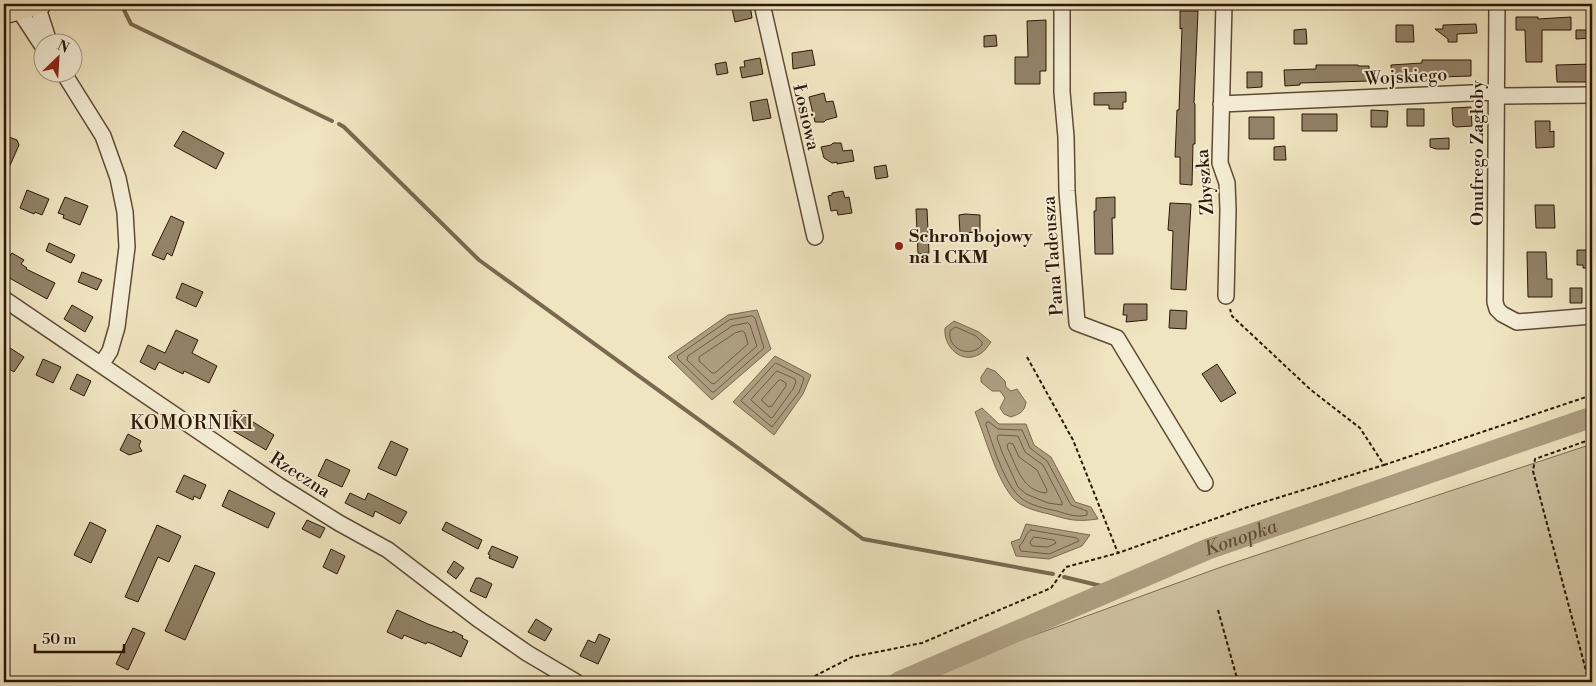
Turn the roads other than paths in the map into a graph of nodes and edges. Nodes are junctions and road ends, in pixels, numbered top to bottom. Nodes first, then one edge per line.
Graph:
1 (762, 4) edge
2 (1062, 4) edge
3 (1224, 4) edge
4 (1497, 4) edge
5 (25, 8) edge
6 (36, 32) edge
7 (42, 32) edge
8 (69, 82) edge
9 (1496, 92) junction
10 (1592, 95) edge
11 (1221, 104) junction
12 (815, 237) dead end
13 (1226, 296) road end
14 (4, 299) edge
15 (1592, 316) edge
16 (101, 365) junction
17 (1204, 483) dead end
18 (576, 682) edge

1 - 12 street, Łosiowa
2 - 17 street, Pana Tadeusza
3 - 11 street, Zbyszka
4 - 9 street, Onufrego Zagłoby
5 - 6 street
5 - 7 street
8 - 16 street
9 - 10 street, Wojskiego
9 - 11 street, Wojskiego
9 - 15 street, Onufrego Zagłoby
11 - 13 street, Zbyszka
14 - 16 street, Rzeczna
16 - 18 street, Rzeczna

